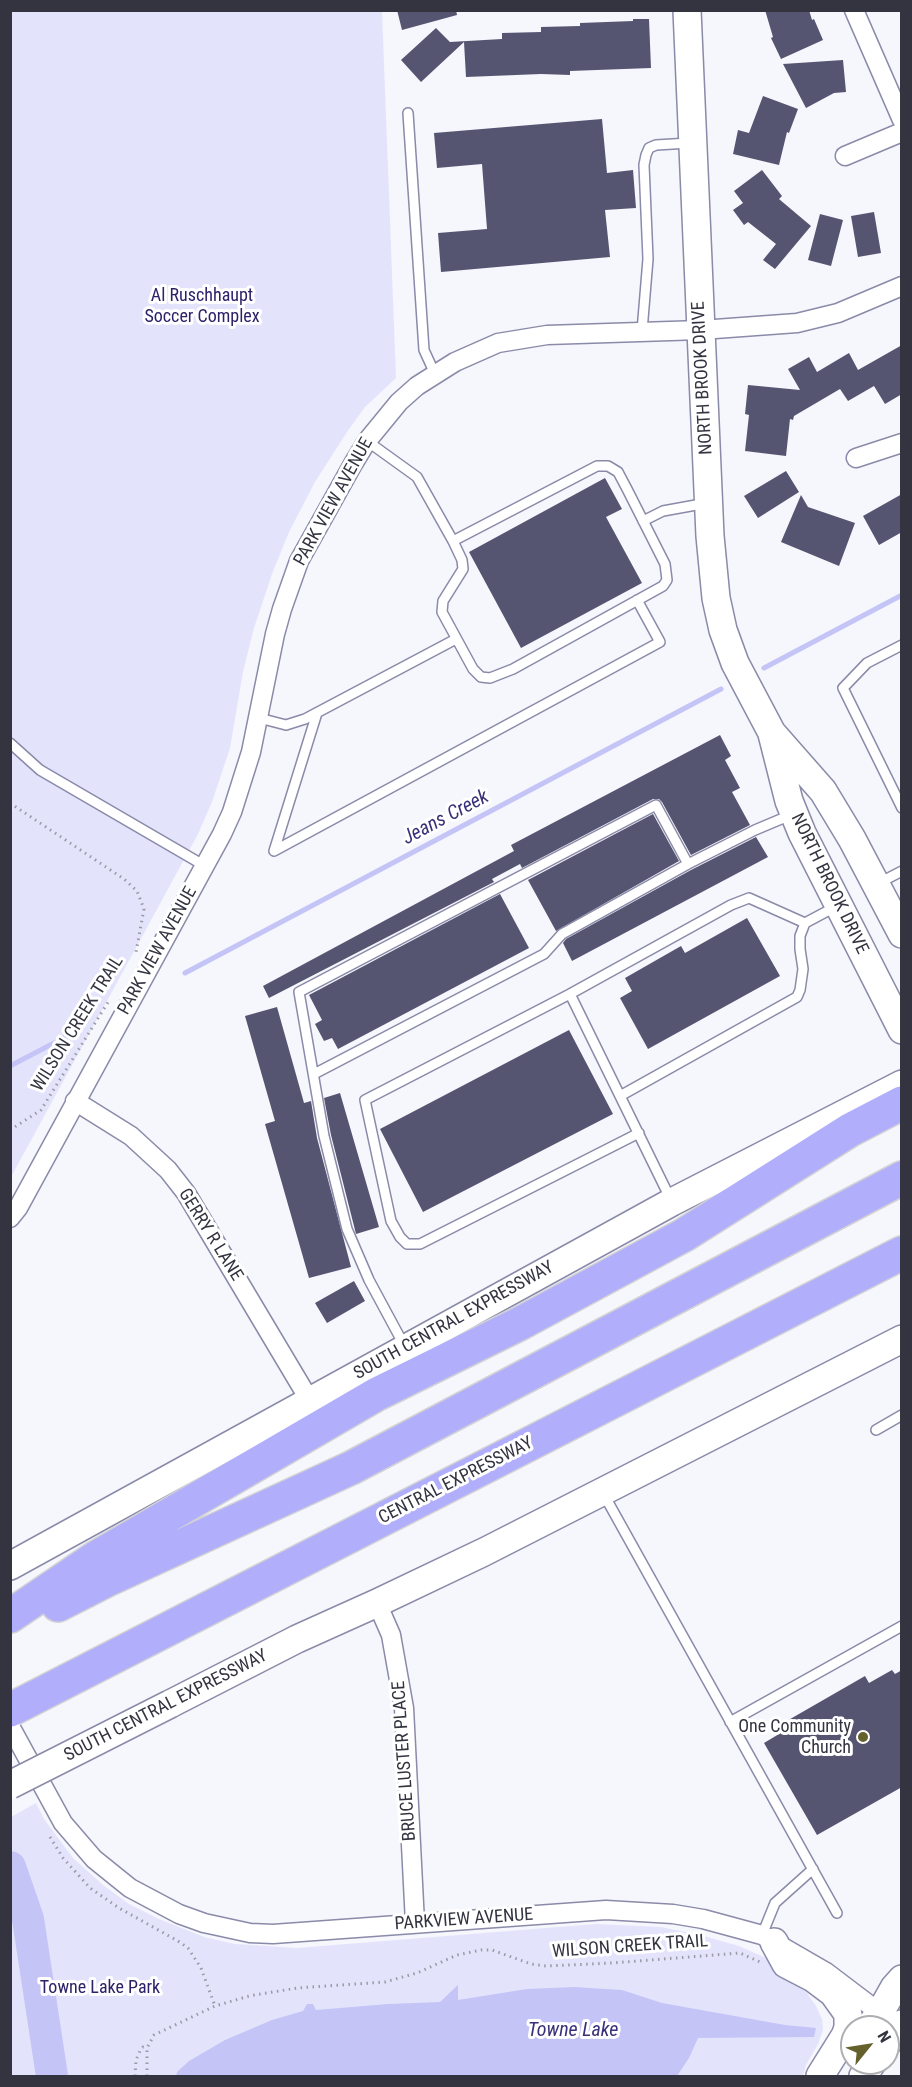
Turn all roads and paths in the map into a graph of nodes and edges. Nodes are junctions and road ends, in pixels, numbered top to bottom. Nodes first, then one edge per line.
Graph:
1 (687, 10) edge
2 (854, 10) edge
3 (408, 113) dead end
4 (902, 120) edge
5 (902, 132) edge
6 (692, 143) junction
7 (845, 156) dead end
8 (902, 286) edge
9 (701, 330) junction
10 (642, 331) junction
11 (435, 374) junction
12 (367, 441) junction
13 (902, 443) edge
14 (856, 458) dead end
15 (709, 503) junction
16 (643, 521) junction
17 (453, 541) junction
18 (637, 600) junction
19 (456, 639) junction
20 (902, 645) edge
21 (317, 713) junction
22 (259, 718) junction
23 (772, 733) junction
24 (10, 742) edge
25 (10, 803) edge
26 (902, 808) edge
27 (794, 813) junction
28 (688, 864) junction
29 (205, 866) junction
30 (902, 871) edge
31 (876, 885) junction
32 (839, 905) junction
33 (805, 923) junction
34 (902, 934) edge
35 (135, 959) dead end
36 (570, 994) junction
37 (110, 999) dead end
38 (902, 1030) edge
39 (314, 1074) junction
40 (902, 1084) edge
41 (620, 1096) junction
42 (75, 1101) junction
43 (902, 1103) edge
44 (10, 1130) edge
45 (639, 1133) junction
46 (902, 1178) edge
47 (672, 1202) junction
48 (10, 1218) edge
49 (902, 1252) edge
50 (902, 1339) edge
51 (406, 1347) junction
52 (310, 1401) junction
53 (902, 1416) edge
54 (876, 1430) dead end
55 (602, 1492) junction
56 (10, 1566) edge
57 (102, 1569) junction
58 (378, 1603) junction
59 (10, 1616) edge
60 (902, 1626) edge
61 (10, 1629) edge
62 (10, 1710) edge
63 (730, 1722) junction
64 (10, 1726) edge
65 (10, 1785) edge
66 (813, 1869) junction
67 (837, 1912) dead end
68 (136, 1918) dead end
69 (415, 1923) junction
70 (766, 1947) junction
71 (902, 1979) edge
72 (215, 2006) junction
73 (874, 2015) edge
74 (889, 2015) edge
75 (147, 2048) junction
76 (135, 2076) edge
77 (147, 2076) edge
78 (820, 2076) edge

1 - 6 main road, NORTH BROOK DRIVE
2 - 4 street
3 - 11 lane
5 - 7 street
6 - 9 main road, NORTH BROOK DRIVE
6 - 10 lane
8 - 9 street, PARK VIEW AVENUE
9 - 10 street, PARK VIEW AVENUE
9 - 15 main road, NORTH BROOK DRIVE
10 - 11 street, PARK VIEW AVENUE
11 - 12 street, PARK VIEW AVENUE
12 - 17 lane
12 - 22 street, PARK VIEW AVENUE
13 - 14 street
15 - 16 lane
15 - 23 main road, NORTH BROOK DRIVE
16 - 17 lane
16 - 18 lane
17 - 19 lane
18 - 19 lane
18 - 21 lane
19 - 21 lane
20 - 26 lane
21 - 22 lane
22 - 29 street, PARK VIEW AVENUE
23 - 27 main road, NORTH BROOK DRIVE
23 - 31 main road, NORTH BROOK DRIVE
24 - 29 lane
25 - 35 path, WILSON CREEK TRAIL
27 - 28 lane
27 - 32 main road, NORTH BROOK DRIVE
28 - 39 lane
28 - 39 lane
29 - 42 street, PARK VIEW AVENUE
30 - 31 lane
31 - 32 main road
31 - 34 main road, NORTH BROOK DRIVE
32 - 33 lane
32 - 38 main road, NORTH BROOK DRIVE
33 - 36 lane
33 - 41 lane
36 - 41 lane
36 - 45 lane
37 - 44 path, WILSON CREEK TRAIL
39 - 51 lane
40 - 47 main road, SOUTH CENTRAL EXPRESSWAY
41 - 45 lane
42 - 48 street, PARK VIEW AVENUE
42 - 52 street, GERRY R LANE
43 - 57 highway
45 - 47 lane
46 - 57 highway
47 - 51 main road, SOUTH CENTRAL EXPRESSWAY
49 - 62 highway, CENTRAL EXPRESSWAY
50 - 55 main road, SOUTH CENTRAL EXPRESSWAY
51 - 52 main road, SOUTH CENTRAL EXPRESSWAY
52 - 56 main road, SOUTH CENTRAL EXPRESSWAY
53 - 54 lane
55 - 58 main road, SOUTH CENTRAL EXPRESSWAY
55 - 63 lane
57 - 59 highway
57 - 61 highway
58 - 65 main road, SOUTH CENTRAL EXPRESSWAY, bridge
58 - 69 street, BRUCE LUSTER PLACE
60 - 63 lane
63 - 66 lane
64 - 69 street, PARKVIEW AVENUE
66 - 67 lane
66 - 70 lane
68 - 72 path
69 - 70 street, PARKVIEW AVENUE
70 - 72 path, WILSON CREEK TRAIL
70 - 73 street, PARKVIEW AVENUE
70 - 78 main road
71 - 74 main road
72 - 75 path, WILSON CREEK TRAIL
75 - 76 path, WILSON CREEK TRAIL
75 - 77 path

